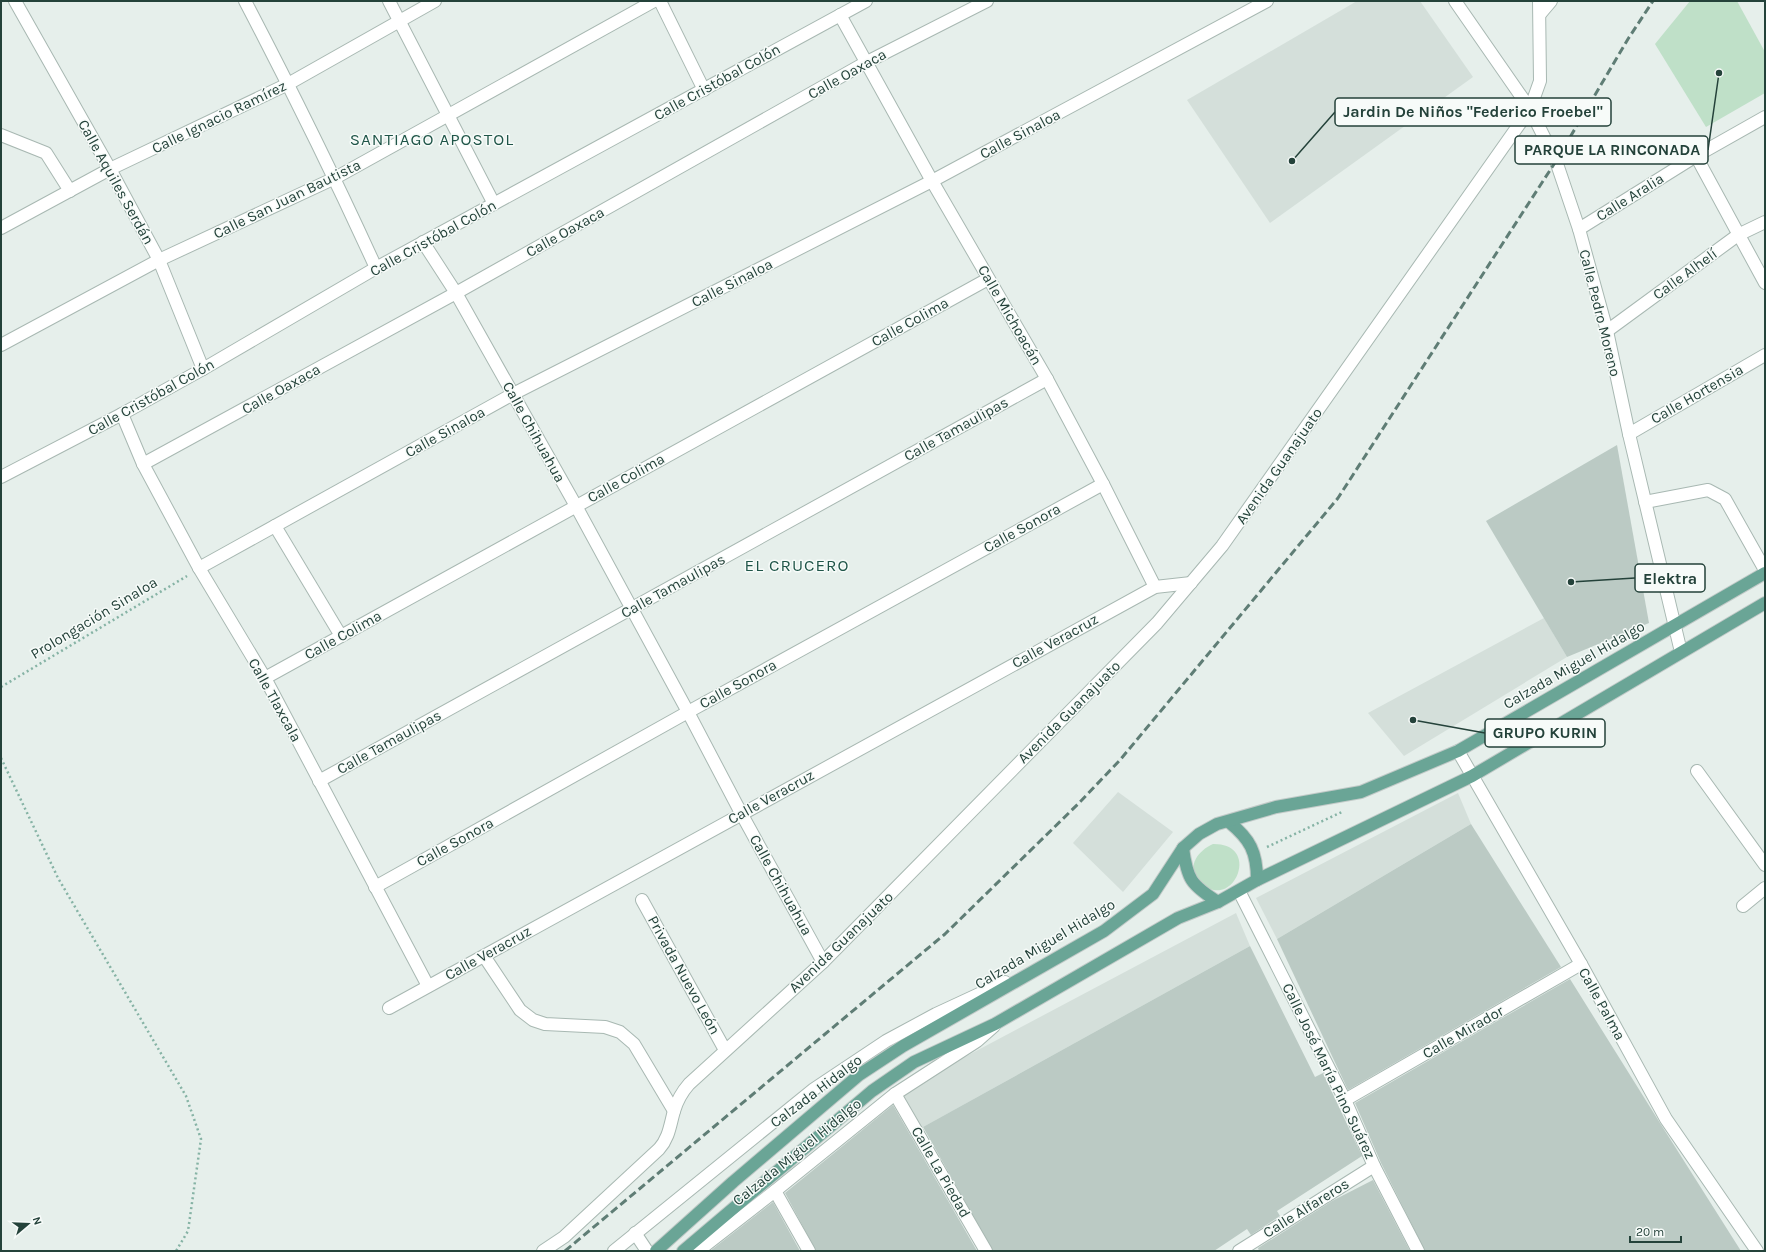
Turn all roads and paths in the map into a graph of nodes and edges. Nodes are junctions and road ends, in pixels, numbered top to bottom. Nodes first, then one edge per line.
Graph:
1 (15, 1) edge
2 (245, 1) edge
3 (389, 1) edge
4 (435, 1) edge
5 (654, 1) edge
6 (660, 1) edge
7 (866, 1) edge
8 (987, 1) edge
9 (1267, 1) edge
10 (1455, 1) edge
11 (1539, 1) edge
12 (1551, 1) edge
13 (1540, 14) junction
14 (840, 15) junction
15 (400, 20) junction
16 (865, 63) junction
17 (288, 84) junction
18 (704, 90) junction
19 (1530, 109) junction
20 (447, 115) junction
21 (1765, 117) edge
22 (1, 135) edge
23 (1696, 156) junction
24 (110, 169) junction
25 (335, 178) junction
26 (932, 181) junction
27 (70, 191) junction
28 (494, 204) junction
29 (1765, 222) edge
30 (1, 228) edge
31 (1578, 229) junction
32 (1738, 235) junction
33 (423, 242) junction
34 (159, 260) junction
35 (376, 268) junction
36 (988, 278) junction
37 (1765, 283) edge
38 (456, 293) junction
39 (1607, 331) junction
40 (1, 345) edge
41 (1765, 355) edge
42 (203, 369) junction
43 (1047, 379) junction
44 (513, 394) junction
45 (122, 414) junction
46 (1629, 434) junction
47 (143, 464) junction
48 (1, 477) edge
49 (1102, 484) junction
50 (1645, 502) junction
51 (576, 506) junction
52 (275, 526) junction
53 (199, 568) junction
54 (1765, 571) edge
55 (1191, 583) junction
56 (1154, 587) junction
57 (1765, 603) edge
58 (631, 609) junction
59 (1673, 625) junction
60 (341, 636) junction
61 (1680, 652) junction
62 (265, 678) junction
63 (1, 687) edge
64 (688, 712) junction
65 (1458, 751) junction
66 (1, 758) edge
67 (1697, 771) dead end
68 (1472, 776) junction
69 (319, 781) junction
70 (741, 813) junction
71 (1229, 822) junction
72 (1183, 848) junction
73 (1765, 866) edge
74 (1257, 880) junction
75 (375, 887) junction
76 (1765, 888) edge
77 (1240, 891) junction
78 (642, 900) dead end
79 (1218, 902) junction
80 (1743, 906) dead end
81 (484, 956) junction
82 (823, 962) junction
83 (1581, 964) junction
84 (1039, 967) junction
85 (428, 986) junction
86 (389, 1008) dead end
87 (995, 1024) junction
88 (725, 1050) junction
89 (895, 1094) junction
90 (1345, 1100) junction
91 (674, 1111) junction
92 (1374, 1166) junction
93 (775, 1191) junction
94 (635, 1233) junction
95 (1256, 1246) edge
96 (176, 1251) edge
97 (543, 1251) edge
98 (614, 1251) edge
99 (648, 1251) edge
100 (656, 1251) edge
101 (683, 1251) edge
102 (698, 1251) edge
103 (809, 1251) edge
104 (986, 1251) edge
105 (1238, 1251) edge
106 (1418, 1251) edge
107 (1757, 1251) edge

1 - 24 street, Calle Aquiles Serdán
2 - 17 street
3 - 15 street
4 - 15 street, Calle Ignacio Ramírez
5 - 20 street, Calle San Juan Bautista
6 - 18 street
7 - 14 street, Calle Cristóbal Colón
8 - 16 street, Calle Oaxaca
9 - 26 street, Calle Sinaloa
10 - 19 street, Calle Pedro Moreno
11 - 13 street, Avenida Guanajuato
12 - 13 street
13 - 19 street, Avenida Guanajuato
14 - 16 street, Calle Michoacán
14 - 18 street, Calle Cristóbal Colón
15 - 17 street, Calle Ignacio Ramírez
15 - 20 street
16 - 26 street, Calle Michoacán
16 - 38 street, Calle Oaxaca
17 - 24 street, Calle Ignacio Ramírez
17 - 25 street
18 - 28 street, Calle Cristóbal Colón
19 - 31 street, Calle Pedro Moreno
19 - 55 street, Avenida Guanajuato
20 - 25 street, Calle San Juan Bautista
20 - 28 street
21 - 23 street, Calle Aralia
22 - 27 street
23 - 31 street, Calle Aralia
23 - 32 street
24 - 27 street, Calle Ignacio Ramírez
24 - 34 street, Calle Aquiles Serdán
25 - 34 street, Calle San Juan Bautista
25 - 35 street
26 - 36 street, Calle Michoacán
26 - 44 street, Calle Sinaloa
27 - 30 street, Calle Ignacio Ramírez
28 - 33 street, Calle Cristóbal Colón
29 - 32 street, Calle Alhelí
31 - 39 street, Calle Pedro Moreno
32 - 37 street
32 - 39 street, Calle Alhelí
33 - 35 street, Calle Cristóbal Colón
33 - 38 street, Calle Chihuahua
34 - 40 street, Calle San Juan Bautista
34 - 42 street, Calle Aquiles Serdán
35 - 42 street, Calle Cristóbal Colón
36 - 43 street, Calle Michoacán
36 - 51 street, Calle Colima
38 - 44 street, Calle Chihuahua
38 - 47 street, Calle Oaxaca
39 - 46 street, Calle Pedro Moreno
41 - 46 street, Calle Hortensia
42 - 45 street, Calle Cristóbal Colón
43 - 49 street, Calle Michoacán
43 - 58 street, Calle Tamaulipas
44 - 51 street, Calle Chihuahua
44 - 52 street, Calle Sinaloa
45 - 47 street, Calle Tlaxcala
45 - 48 street, Calle Cristóbal Colón
46 - 50 street, Calle Pedro Moreno
47 - 53 street, Calle Tlaxcala
49 - 56 street, Calle Michoacán
49 - 64 street, Calle Sonora
50 - 54 street
50 - 59 street, Calle Pedro Moreno
51 - 58 street, Calle Chihuahua
51 - 60 street, Calle Colima
52 - 53 street, Calle Sinaloa
52 - 60 street
53 - 62 street, Calle Tlaxcala
53 - 63 path, Prolongación Sinaloa
54 - 59 main road, Calzada Miguel Hidalgo
55 - 56 street
55 - 82 street, Avenida Guanajuato
56 - 70 street, Calle Veracruz
57 - 61 main road, Calzada Miguel Hidalgo
58 - 64 street, Calle Chihuahua
58 - 69 street, Calle Tamaulipas
59 - 61 street, Calle Pedro Moreno
59 - 65 main road, Calzada Miguel Hidalgo
60 - 62 street, Calle Colima
61 - 68 main road, Calzada Miguel Hidalgo
62 - 69 street, Calle Tlaxcala
64 - 70 street, Calle Chihuahua
64 - 75 street, Calle Sonora
65 - 68 street, Calle Palma
65 - 71 main road, Calzada Miguel Hidalgo
66 - 96 path
67 - 73 street
68 - 74 main road, Calzada Miguel Hidalgo
68 - 83 street, Calle Palma
69 - 75 street, Calle Tlaxcala
70 - 81 street, Calle Veracruz
70 - 82 street, Calle Chihuahua
71 - 72 main road, Calzada Miguel Hidalgo
71 - 74 main road
72 - 79 main road
72 - 84 main road, Calzada Miguel Hidalgo
74 - 77 main road, Calzada Miguel Hidalgo
75 - 85 street, Calle Tlaxcala
76 - 80 street
77 - 79 main road, Calzada Miguel Hidalgo
77 - 90 street, Calle José María Pino Suárez
78 - 88 street, Privada Nuevo León
79 - 87 main road, Calzada Miguel Hidalgo
81 - 85 street, Calle Veracruz
81 - 91 street
82 - 88 street, Avenida Guanajuato
83 - 90 street, Calle Mirador
83 - 107 street, Calle Palma
84 - 94 street, Calzada Hidalgo
84 - 100 main road, Calzada Miguel Hidalgo
85 - 86 street, Calle Veracruz
87 - 89 street, Calzada Miguel Hidalgo
87 - 101 main road, Calzada Miguel Hidalgo
88 - 91 street, Avenida Guanajuato
89 - 93 street, Calzada Miguel Hidalgo
89 - 104 street, Calle La Piedad
90 - 92 street, Calle José María Pino Suárez
91 - 97 street, Avenida Guanajuato
92 - 95 street, Calle Alfareros
92 - 106 street, Calle José María Pino Suárez
93 - 102 street, Calzada Miguel Hidalgo
93 - 103 street
94 - 98 street, Calzada Hidalgo
94 - 99 street
95 - 105 street, Calle Alfareros

